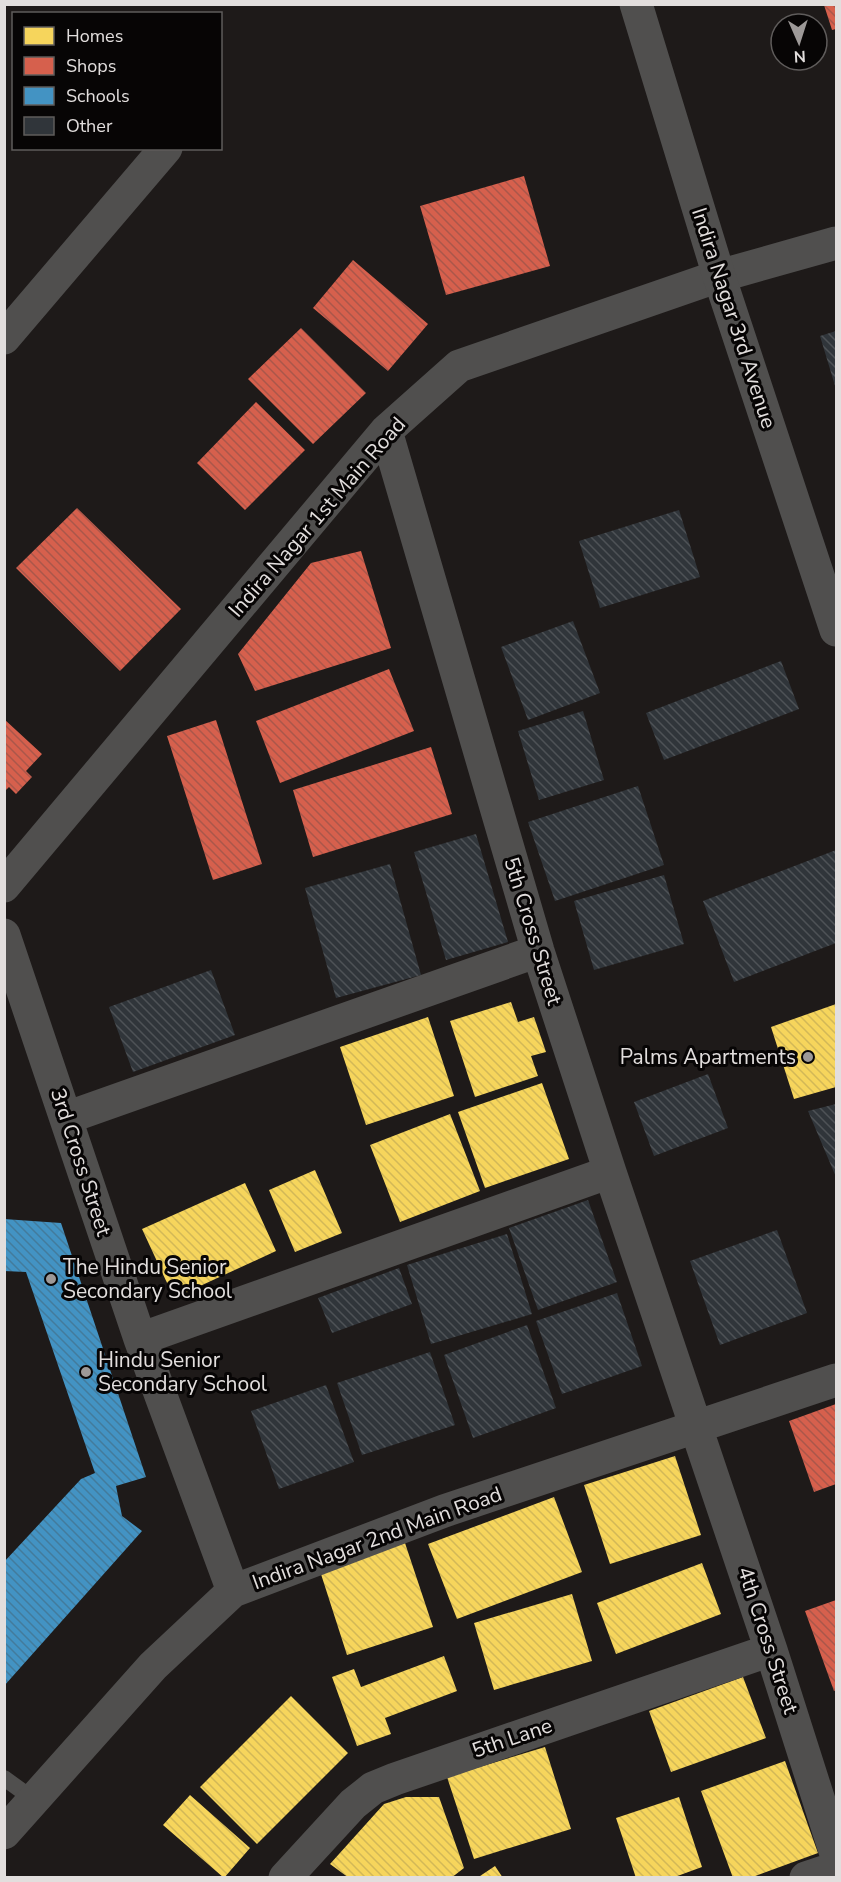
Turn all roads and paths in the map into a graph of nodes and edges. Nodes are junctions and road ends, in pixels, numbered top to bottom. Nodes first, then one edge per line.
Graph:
1 (636, 4) edge
2 (164, 150) edge
3 (837, 243) edge
4 (719, 276) junction
5 (4, 338) edge
6 (386, 431) junction
7 (836, 628) edge
8 (4, 886) edge
9 (4, 935) edge
10 (538, 951) junction
11 (66, 1118) junction
12 (610, 1172) junction
13 (140, 1339) junction
14 (837, 1380) edge
15 (696, 1426) junction
16 (233, 1591) junction
17 (771, 1650) junction
18 (4, 1778) edge
19 (33, 1799) junction
20 (4, 1833) edge
21 (837, 1854) edge
22 (837, 1868) edge
23 (285, 1878) edge
24 (806, 1878) edge

1 - 4 street, Indira Nagar 3rd Avenue
2 - 5 street
3 - 4 street, Indira Nagar 1st Main Road
4 - 6 street, Indira Nagar 1st Main Road
4 - 7 street, Indira Nagar 3rd Avenue
6 - 8 street, Indira Nagar 1st Main Road
6 - 10 street, 5th Cross Street
9 - 11 street, 3rd Cross Street
10 - 11 street
10 - 12 street, 5th Cross Street
11 - 13 street, 3rd Cross Street
12 - 13 street
12 - 15 street, 5th Cross Street
13 - 16 street, 3rd Cross Street
14 - 15 street, Indira Nagar 2nd Main Road
15 - 16 street, Indira Nagar 2nd Main Road
15 - 17 street, 4th Cross Street
16 - 19 street, Indira Nagar 2nd Main Road
17 - 21 street, 4th Cross Street
17 - 23 street, 5th Lane
18 - 19 lane
19 - 20 street, Indira Nagar 2nd Main Road
22 - 24 street

